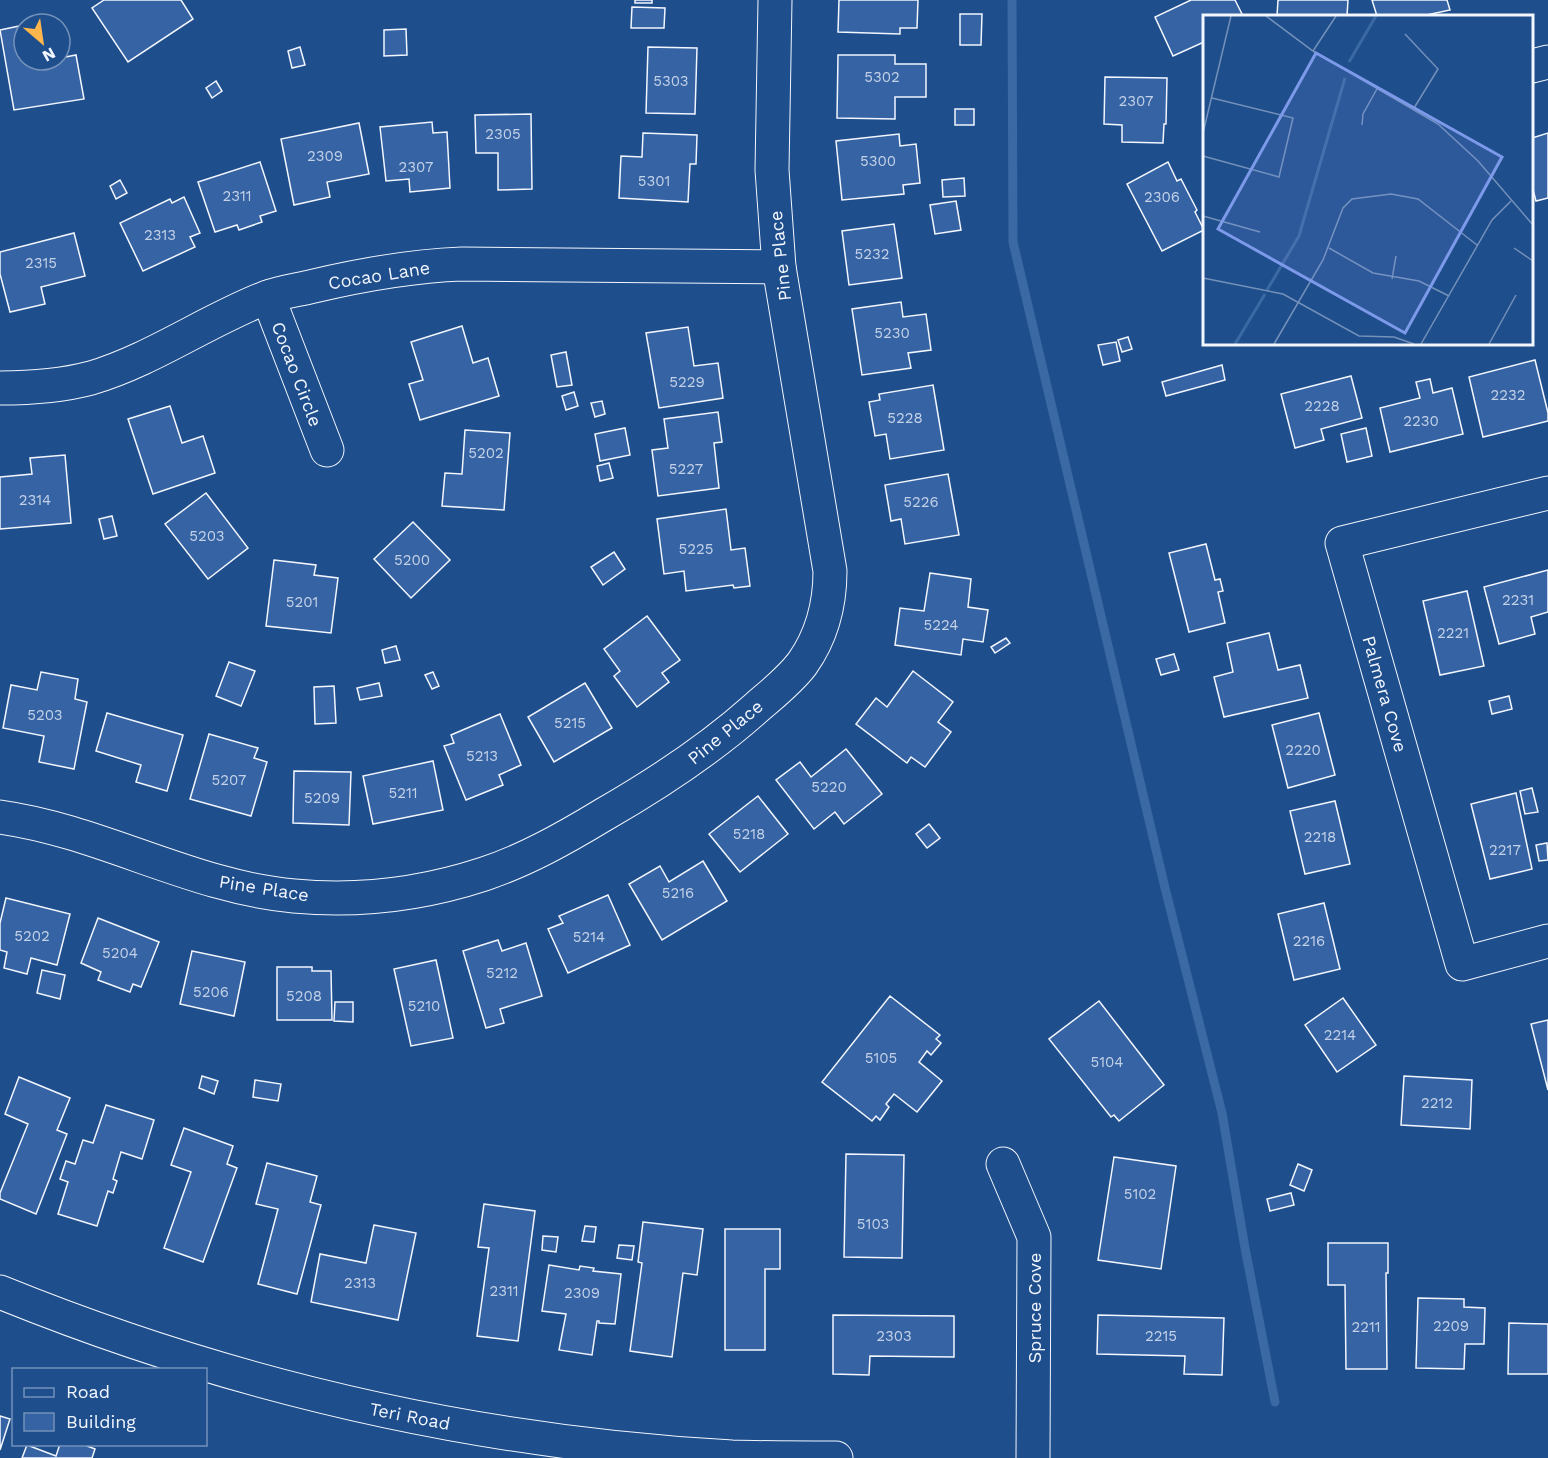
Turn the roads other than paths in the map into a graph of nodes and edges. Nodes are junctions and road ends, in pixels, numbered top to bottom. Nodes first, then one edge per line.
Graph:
1 (775, 0) edge
2 (1548, 62) edge
3 (1533, 66) edge
4 (779, 267) junction
5 (268, 297) junction
6 (0, 388) edge
7 (327, 450) dead end
8 (1548, 493) edge
9 (0, 817) edge
10 (1548, 941) edge
11 (1003, 1164) dead end
12 (0, 1292) edge
13 (734, 1458) edge
14 (836, 1458) edge
15 (1033, 1458) edge

1 - 4 street, Pine Place
2 - 3 street
4 - 5 street, Cocao Lane
4 - 9 street, Pine Place
5 - 6 street, Cocao Lane
5 - 7 street, Cocao Circle
8 - 10 street, Palmera Cove
11 - 15 street, Spruce Cove
12 - 13 street, Teri Road
13 - 14 street, Teri Road

